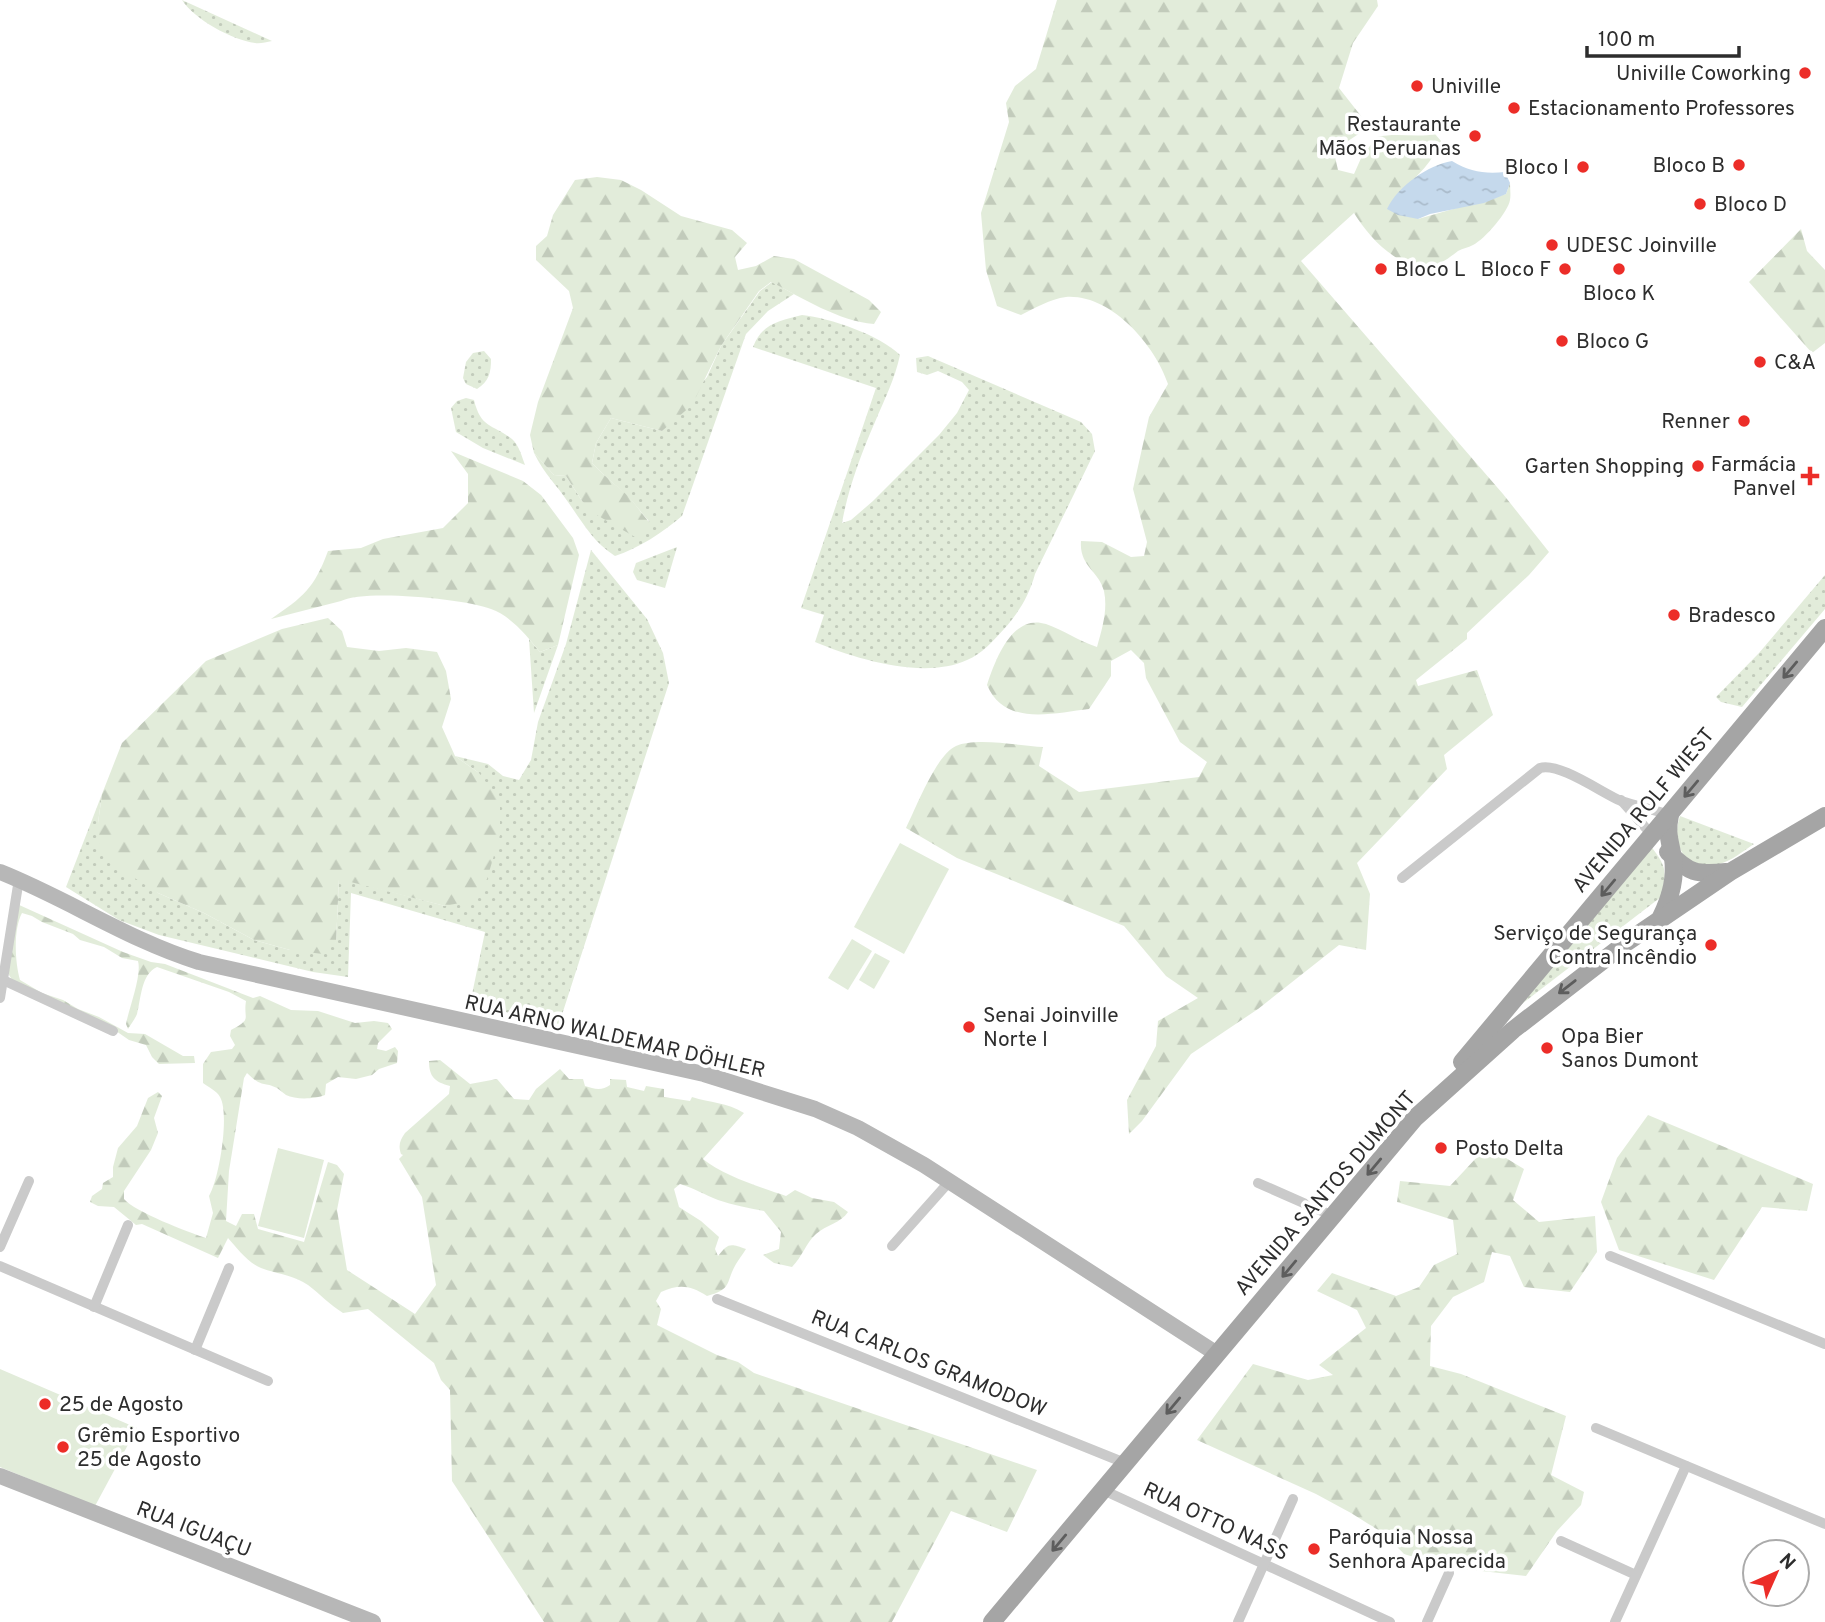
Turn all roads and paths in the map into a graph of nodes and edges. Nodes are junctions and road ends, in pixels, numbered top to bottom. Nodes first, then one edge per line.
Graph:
1 (1825, 628) edge
2 (1621, 800) junction
3 (1670, 814) junction
4 (1825, 816) edge
5 (1652, 835) junction
6 (1673, 857) junction
7 (0, 872) edge
8 (1730, 872) junction
9 (1402, 878) dead end
10 (19, 879) junction
11 (1661, 917) junction
12 (3, 980) junction
13 (0, 998) edge
14 (113, 1031) dead end
15 (1415, 1118) junction
16 (29, 1181) dead end
17 (949, 1182) junction
18 (1258, 1183) dead end
19 (1332, 1216) junction
20 (128, 1226) dead end
21 (892, 1246) dead end
22 (0, 1247) edge
23 (1610, 1256) dead end
24 (0, 1266) edge
25 (229, 1268) dead end
26 (717, 1299) dead end
27 (94, 1307) junction
28 (1825, 1344) edge
29 (195, 1350) junction
30 (1217, 1354) junction
31 (268, 1381) dead end
32 (1596, 1428) dead end
33 (1125, 1463) junction
34 (1686, 1466) junction
35 (0, 1476) edge
36 (1103, 1490) junction
37 (1293, 1499) dead end
38 (1825, 1524) edge
39 (1562, 1541) dead end
40 (1264, 1564) junction
41 (1449, 1573) dead end
42 (1636, 1576) junction
43 (373, 1622) edge
44 (992, 1622) edge
45 (1238, 1622) edge
46 (1390, 1622) edge
47 (1427, 1622) edge
48 (1615, 1622) edge

1 -> 3 main road, AVENIDA ROLF WIEST
2 - 3 street
2 - 5 street
2 - 9 street
3 - 5 main road, AVENIDA ROLF WIEST
3 - 6 main road
4 - 8 main road, AVENIDA SANTOS DUMONT
5 - 6 main road
5 -> 15 main road, AVENIDA ROLF WIEST
6 - 8 main road
6 - 11 main road
7 - 10 main road, RUA ARNO WALDEMAR DÖHLER
8 - 11 main road, AVENIDA SANTOS DUMONT
10 - 12 street
10 - 17 main road, RUA ARNO WALDEMAR DÖHLER
11 -> 15 main road, AVENIDA SANTOS DUMONT
12 - 13 street
12 - 14 street
15 -> 19 main road, AVENIDA SANTOS DUMONT
16 - 22 street
17 - 21 street
17 - 30 main road, RUA ARNO WALDEMAR DÖHLER
18 - 19 street
19 -> 30 main road, AVENIDA SANTOS DUMONT
20 - 27 street
23 - 28 street
24 - 27 street
25 - 29 street
26 - 33 street, RUA CARLOS GRAMODOW
27 - 29 street
29 - 31 street
30 -> 33 main road, AVENIDA SANTOS DUMONT
32 - 34 street
33 - 36 main road, AVENIDA SANTOS DUMONT
34 - 38 street
34 - 42 street
35 - 43 main road, RUA IGUAÇU
36 - 40 street, RUA OTTO NASS
36 -> 44 main road, AVENIDA SANTOS DUMONT
37 - 40 street
39 - 42 street
40 - 45 street
40 - 46 street, RUA OTTO NASS
41 - 47 street
42 - 48 street

